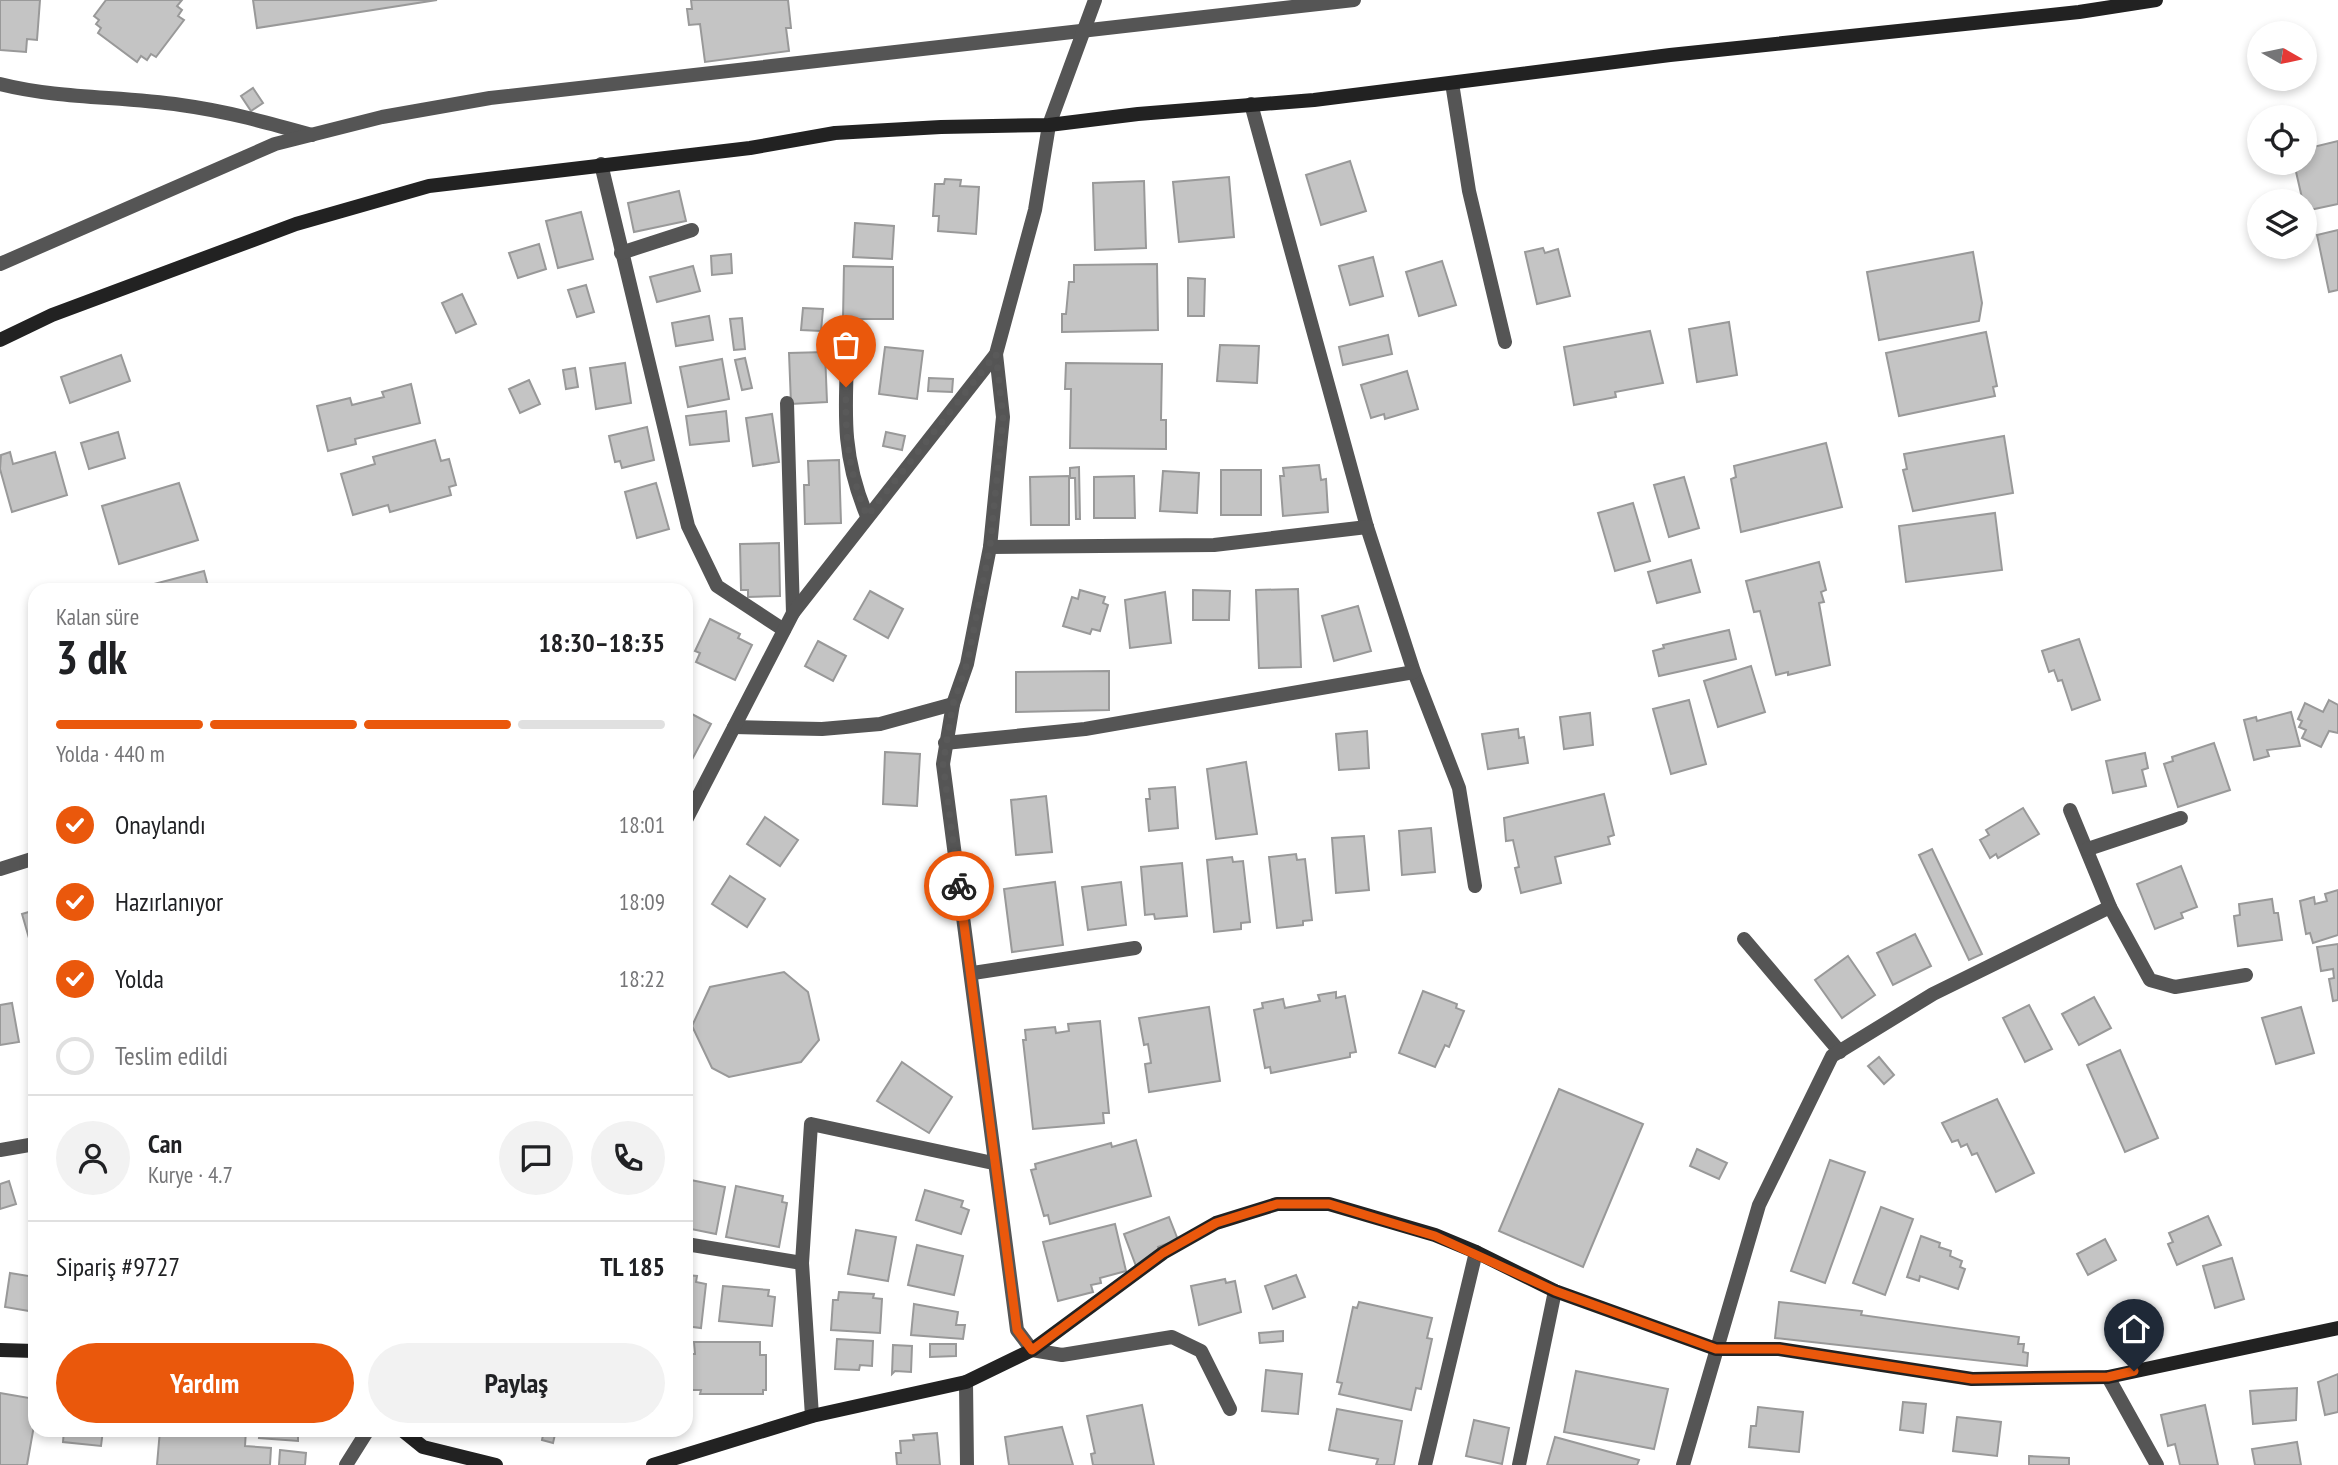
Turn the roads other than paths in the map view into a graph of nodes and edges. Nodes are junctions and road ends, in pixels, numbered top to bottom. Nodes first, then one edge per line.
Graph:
1 (1095, 0) edge
2 (1354, 0) edge
3 (2156, 0) edge
4 (1086, 30) junction
5 (1452, 83) junction
6 (0, 84) edge
7 (1251, 104) junction
8 (1049, 125) junction
9 (312, 135) junction
10 (601, 164) junction
11 (692, 230) dead end
12 (621, 254) junction
13 (0, 264) edge
14 (848, 334) dead end
15 (0, 340) edge
16 (1505, 342) dead end
17 (996, 354) junction
18 (787, 403) dead end
19 (867, 516) junction
20 (1367, 527) junction
21 (990, 547) junction
22 (793, 613) junction
23 (784, 630) junction
24 (1414, 673) junction
25 (953, 704) junction
26 (734, 727) junction
27 (945, 743) junction
28 (693, 806) edge
29 (2070, 810) dead end
30 (2181, 818) dead end
31 (2088, 849) junction
32 (28, 861) edge
33 (0, 869) edge
34 (1475, 886) dead end
35 (2110, 907) junction
36 (1744, 939) dead end
37 (1135, 948) dead end
38 (973, 973) junction
39 (2246, 975) dead end
40 (1840, 1052) junction
41 (28, 1145) edge
42 (0, 1150) edge
43 (993, 1163) junction
44 (693, 1245) edge
45 (1476, 1252) junction
46 (802, 1263) junction
47 (1555, 1291) junction
48 (2338, 1328) edge
49 (0, 1349) edge
50 (1716, 1349) junction
51 (1032, 1350) junction
52 (28, 1351) edge
53 (2108, 1377) junction
54 (965, 1382) junction
55 (1230, 1409) dead end
56 (812, 1416) junction
57 (364, 1437) edge
58 (411, 1437) edge
59 (346, 1465) edge
60 (496, 1465) edge
61 (653, 1465) edge
62 (967, 1465) edge
63 (1425, 1465) edge
64 (1518, 1465) edge
65 (1683, 1465) edge
66 (2157, 1465) edge

1 - 4 street
2 - 4 street
3 - 5 main road
4 - 8 street
4 - 9 street
5 - 7 main road
5 - 16 street
6 - 9 street
7 - 8 main road
7 - 20 street
8 - 10 main road
8 - 17 street
9 - 13 street
10 - 12 street
10 - 15 main road
11 - 12 street
12 - 23 street
14 - 19 street
17 - 19 street
17 - 21 street
18 - 22 street
19 - 22 street
20 - 21 street
20 - 24 street
21 - 25 street
22 - 23 street
23 - 26 street
24 - 27 street
24 - 34 street
25 - 26 street
25 - 27 street
26 - 28 street
27 - 38 street
29 - 31 street
30 - 31 street
31 - 35 street
32 - 33 street
35 - 39 street
35 - 40 street
36 - 40 street
37 - 38 street
38 - 43 street
40 - 50 street
41 - 42 street
43 - 46 street
43 - 51 street
44 - 46 street
45 - 47 main road
45 - 51 main road
45 - 63 street
46 - 56 street
47 - 50 main road
47 - 64 street
48 - 53 main road
49 - 52 main road
50 - 53 main road
50 - 65 street
51 - 54 main road
51 - 55 street
53 - 66 street
54 - 56 main road
54 - 62 street
56 - 61 main road
57 - 59 street
58 - 60 main road

